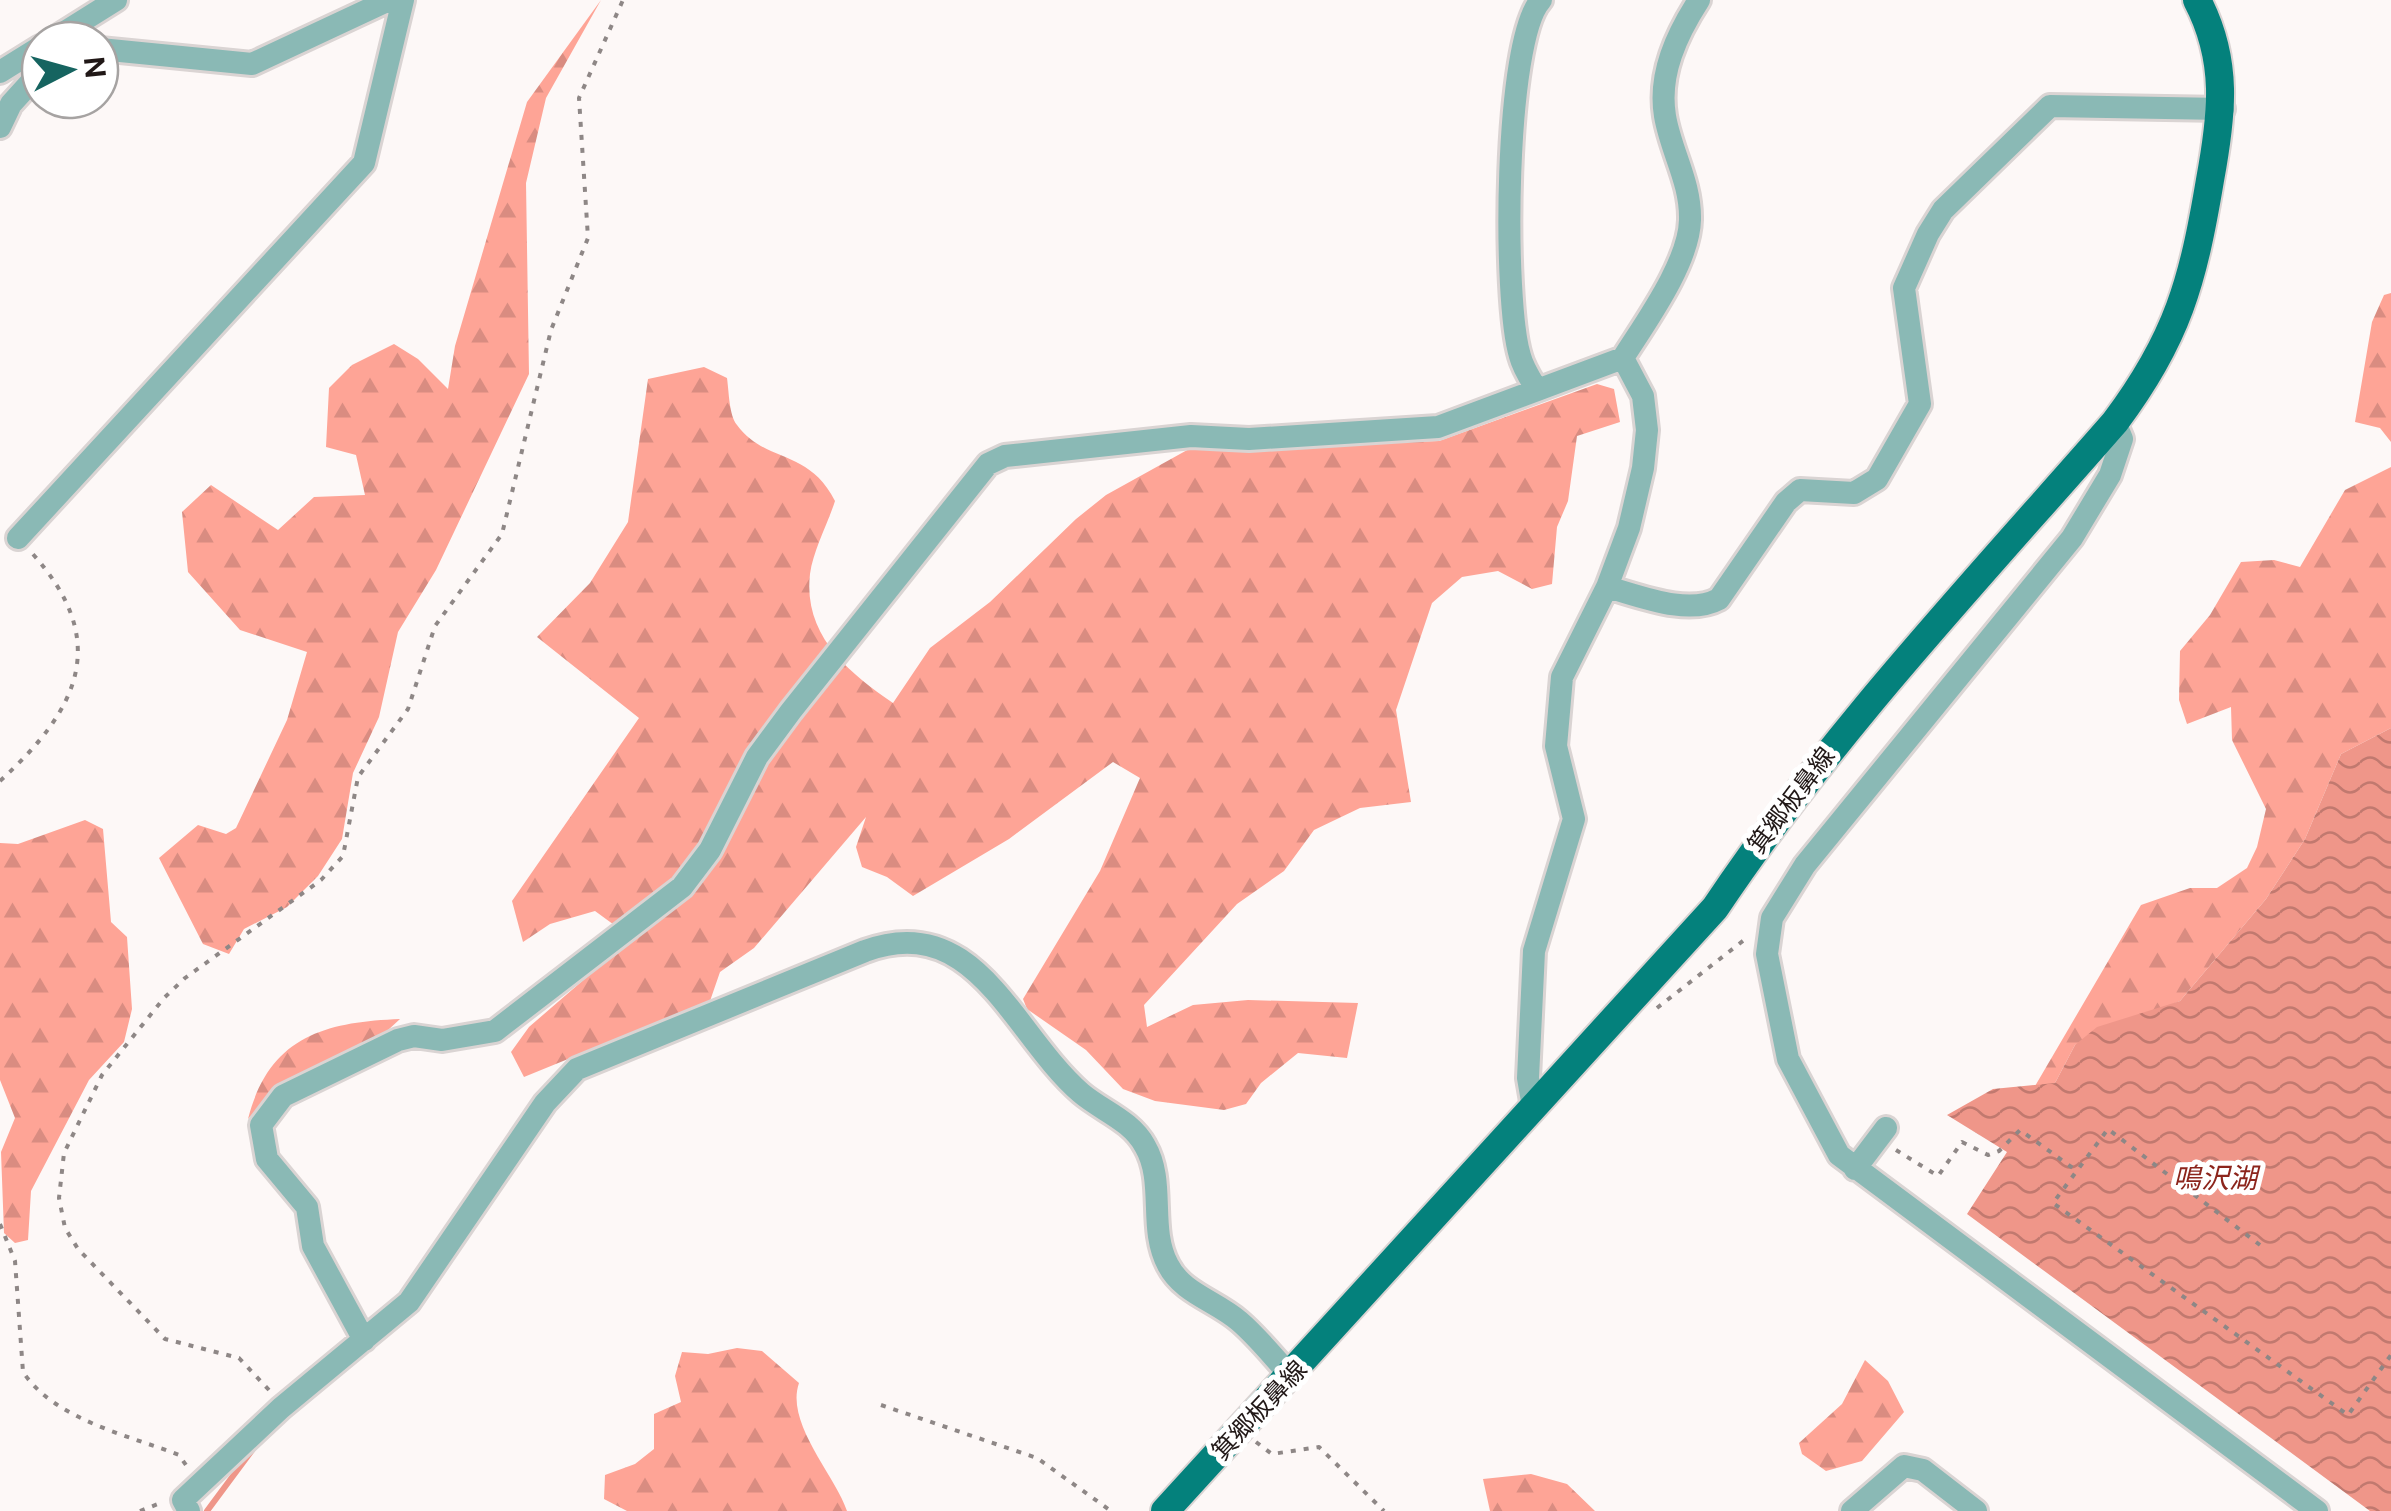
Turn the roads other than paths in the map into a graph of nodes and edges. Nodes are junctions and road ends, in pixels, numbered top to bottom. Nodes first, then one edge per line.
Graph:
1 (116, 0) edge
2 (388, 0) edge
3 (403, 0) edge
4 (1541, 0) edge
5 (1699, 0) edge
6 (2206, 5) edge
7 (86, 20) edge
8 (120, 51) edge
9 (20, 93) edge
10 (2223, 109) junction
11 (0, 127) edge
12 (1623, 358) junction
13 (1537, 390) junction
14 (2116, 422) junction
15 (18, 538) road end
16 (1607, 587) junction
17 (1533, 1107) junction
18 (1882, 1134) road end
19 (1855, 1168) junction
20 (364, 1340) junction
21 (1291, 1376) junction
22 (189, 1511) edge
23 (1165, 1511) edge
24 (1852, 1511) edge
25 (1976, 1511) edge
26 (2318, 1511) edge

1 - 7 street
2 - 8 street
3 - 15 street
4 - 13 street
5 - 12 street
6 - 10 main road, 箕郷板鼻線
9 - 11 street
10 - 14 main road, 箕郷板鼻線
10 - 16 street
12 - 13 street
12 - 16 street
13 - 20 street
14 - 17 main road, 箕郷板鼻線
14 - 19 street
16 - 17 street
17 - 21 main road, 箕郷板鼻線
18 - 19 street
19 - 26 street
20 - 21 street
20 - 22 street
21 - 23 main road, 箕郷板鼻線
24 - 25 street

